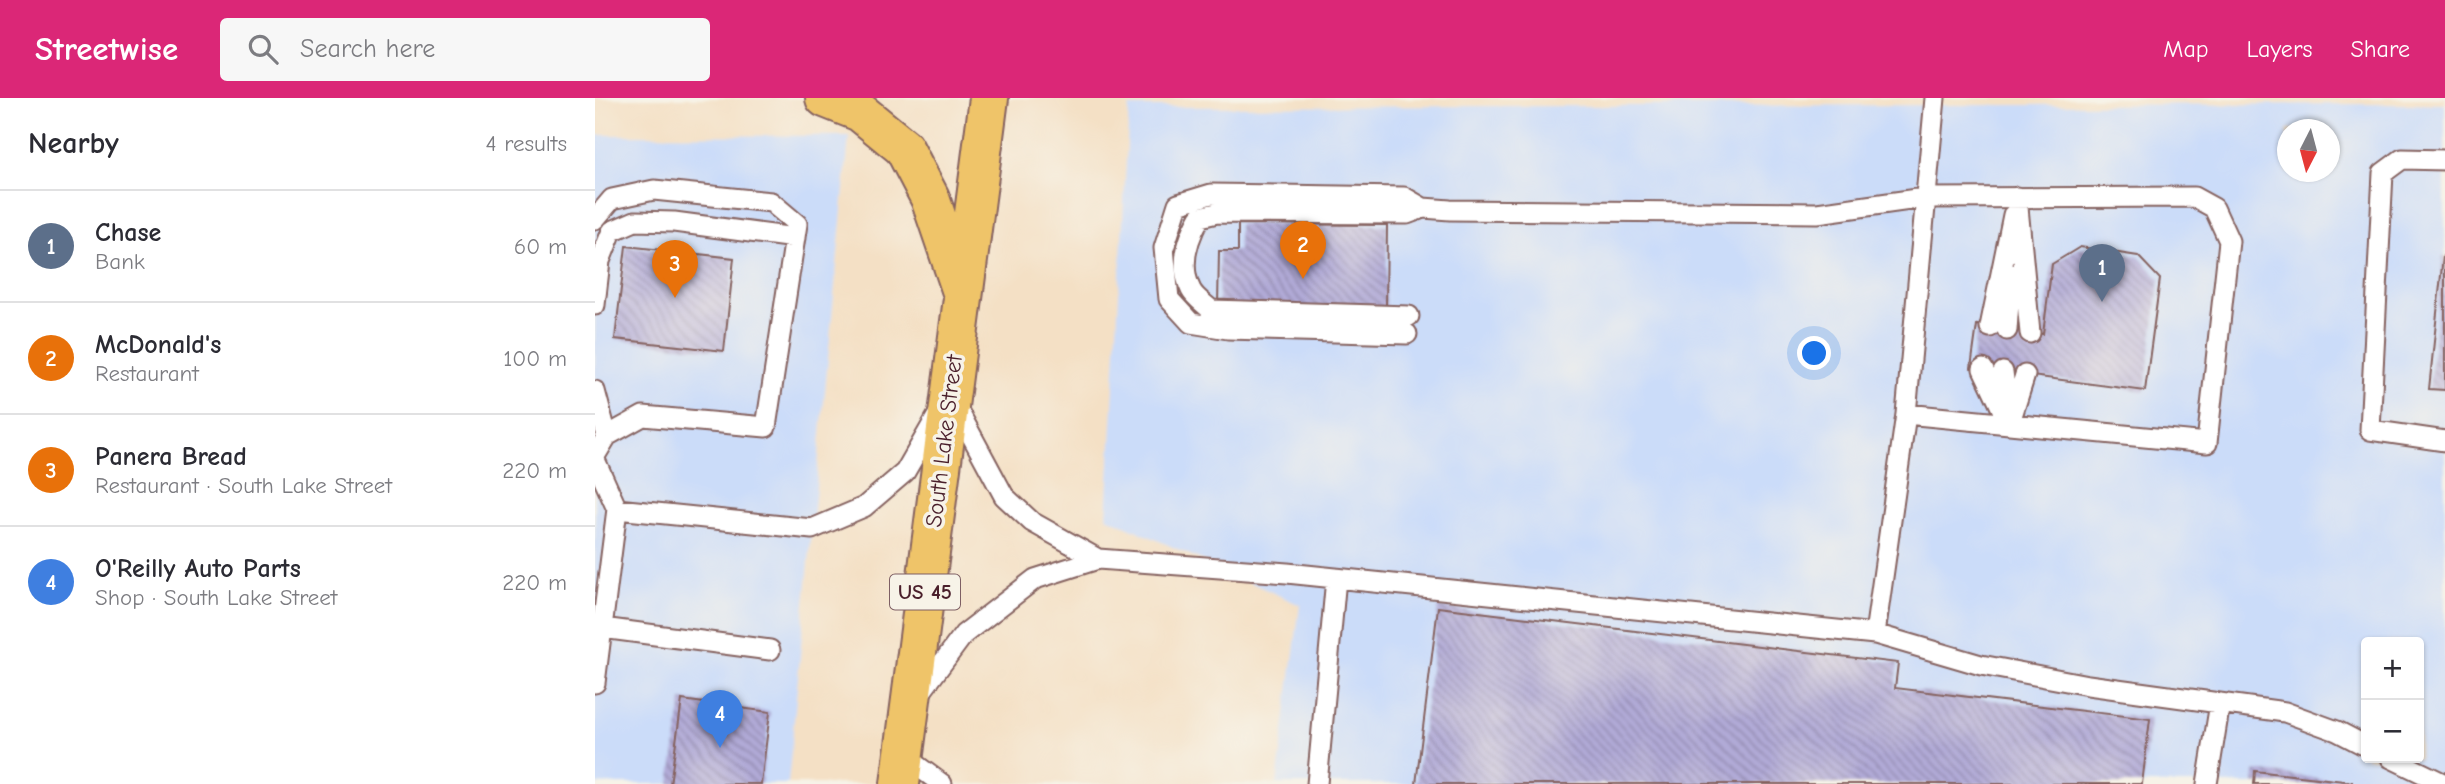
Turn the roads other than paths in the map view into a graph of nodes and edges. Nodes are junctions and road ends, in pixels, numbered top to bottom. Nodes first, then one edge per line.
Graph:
1 (825, 98) edge
2 (989, 98) edge
3 (1935, 98) edge
4 (2445, 160) edge
5 (2017, 197) junction
6 (1924, 198) junction
7 (595, 219) edge
8 (795, 238) junction
9 (963, 295) junction
10 (595, 305) edge
11 (1408, 325) dead end
12 (1998, 328) dead end
13 (2030, 333) dead end
14 (1993, 371) dead end
15 (2025, 375) dead end
16 (595, 391) edge
17 (950, 394) junction
18 (1906, 414) junction
19 (2009, 424) junction
20 (607, 436) junction
21 (2445, 441) edge
22 (595, 458) edge
23 (617, 509) junction
24 (1098, 559) junction
25 (1336, 578) junction
26 (601, 592) edge
27 (602, 628) junction
28 (1875, 634) junction
29 (770, 649) dead end
30 (595, 683) edge
31 (2220, 703) junction
32 (911, 706) junction
33 (2361, 743) edge
34 (2402, 763) edge
35 (902, 770) edge
36 (2445, 783) edge
37 (942, 784) edge
38 (1317, 784) edge
39 (2207, 784) edge

1 - 9 main road
2 - 9 main road, South Lake Street / US 45
3 - 6 lane
4 - 21 lane
5 - 6 lane
5 - 12 lane
5 - 13 lane
5 - 19 lane
6 - 11 lane
6 - 18 lane
7 - 8 lane
8 - 10 lane
8 - 20 lane
9 - 17 main road, South Lake Street / US 45
14 - 19 lane
15 - 19 lane
16 - 20 lane
17 - 23 lane
17 - 24 lane
17 - 32 main road, South Lake Street / US 45
18 - 19 lane
18 - 28 lane
20 - 22 lane
22 - 23 lane
23 - 26 lane
24 - 25 lane
24 - 32 lane
25 - 28 lane
25 - 38 lane
26 - 27 lane
27 - 29 lane
27 - 30 lane
28 - 31 lane
31 - 33 lane
31 - 39 lane
32 - 35 main road, South Lake Street / US 45
34 - 36 lane
35 - 37 lane

